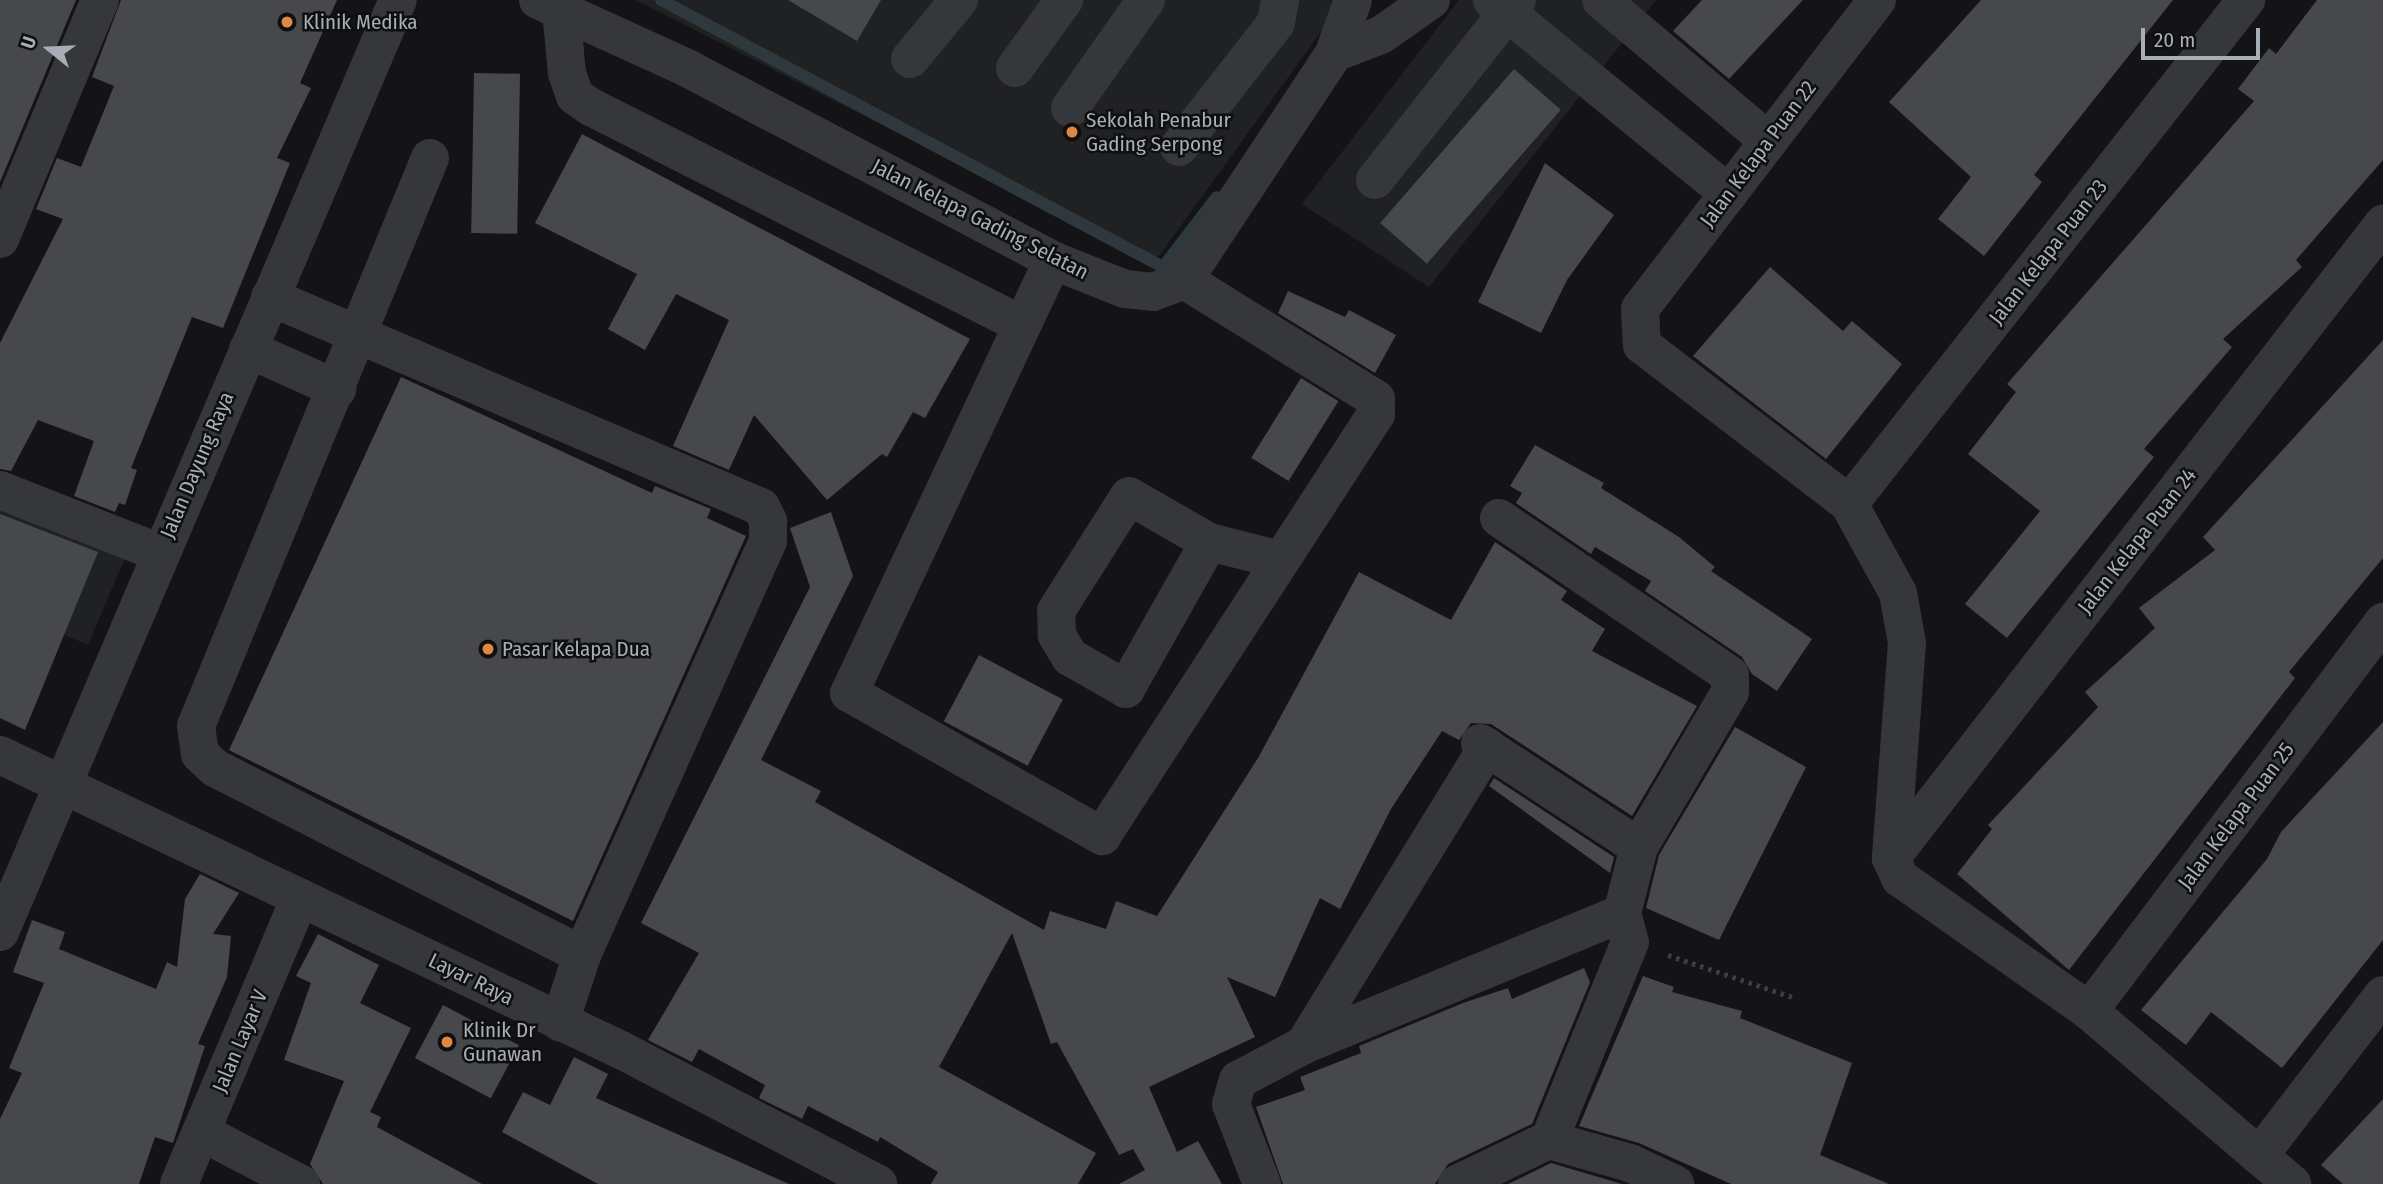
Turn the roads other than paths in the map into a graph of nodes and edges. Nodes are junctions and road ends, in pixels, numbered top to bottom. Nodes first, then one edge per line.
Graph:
1 (100, 0) edge
2 (398, 0) edge
3 (958, 0) edge
4 (1064, 0) edge
5 (1146, 0) edge
6 (1280, 0) edge
7 (1353, 0) edge
8 (1431, 0) edge
9 (1601, 0) edge
10 (1877, 0) edge
11 (2246, 0) edge
12 (1506, 4) edge
13 (549, 5) edge
14 (1334, 53) junction
15 (911, 59) dead end
16 (1015, 68) dead end
17 (1070, 108) dead end
18 (1768, 141) junction
19 (1179, 147) dead end
20 (430, 159) dead end
21 (1375, 180) dead end
22 (1729, 194) junction
23 (2383, 224) edge
24 (0, 239) edge
25 (1053, 260) junction
26 (1184, 280) junction
27 (270, 297) junction
28 (1019, 323) junction
29 (360, 336) junction
30 (248, 349) junction
31 (337, 389) junction
32 (0, 490) edge
33 (1849, 504) junction
34 (1499, 518) dead end
35 (1209, 542) junction
36 (160, 553) junction
37 (1281, 560) junction
38 (2383, 622) edge
39 (0, 755) edge
40 (60, 783) junction
41 (1639, 847) junction
42 (1891, 858) junction
43 (300, 897) junction
44 (1626, 927) junction
45 (0, 932) edge
46 (582, 955) junction
47 (2383, 995) edge
48 (2090, 1011) junction
49 (559, 1022) junction
50 (1304, 1045) junction
51 (201, 1132) junction
52 (1549, 1140) junction
53 (2259, 1156) junction
54 (179, 1184) edge
55 (301, 1184) edge
56 (878, 1184) edge
57 (1262, 1184) edge
58 (1457, 1184) edge
59 (1675, 1184) edge
60 (2292, 1184) edge

1 - 24 street
2 - 27 street, Jalan Dayung Raya
3 - 15 street
4 - 16 street
5 - 17 street
6 - 19 street
7 - 14 street
8 - 14 street
9 - 18 street
10 - 18 street, Jalan Kelapa Puan 22
11 - 33 street, Jalan Kelapa Puan 23
12 - 21 street
12 - 22 street
13 - 25 street, Jalan Kelapa Gading Selatan
13 - 28 street
14 - 26 street
18 - 22 street, Jalan Kelapa Puan 22
20 - 29 street
22 - 33 street, Jalan Kelapa Puan 22
23 - 42 street, Jalan Kelapa Puan 24
25 - 26 street, Jalan Kelapa Gading Selatan
25 - 28 street
26 - 37 street
27 - 29 street
27 - 30 street, Jalan Dayung Raya
28 - 37 street
29 - 31 street
29 - 46 street
30 - 31 street
30 - 36 street, Jalan Dayung Raya
31 - 46 street
32 - 36 street
33 - 42 street
34 - 41 street
35 - 35 street
35 - 37 street
36 - 40 street, Jalan Dayung Raya
38 - 48 street, Jalan Kelapa Puan 25
39 - 40 street, Layar Raya
40 - 43 street, Layar Raya
40 - 45 street, Jalan Dayung Raya
41 - 44 street
41 - 50 street
42 - 48 street
43 - 49 street, Layar Raya
43 - 51 street, Jalan Layar V
44 - 50 street
44 - 52 street
46 - 49 street
47 - 53 street
48 - 53 street
49 - 56 street, Layar Raya
50 - 57 street
51 - 54 street, Jalan Layar V
51 - 55 street
52 - 58 street
52 - 59 street
53 - 60 street

